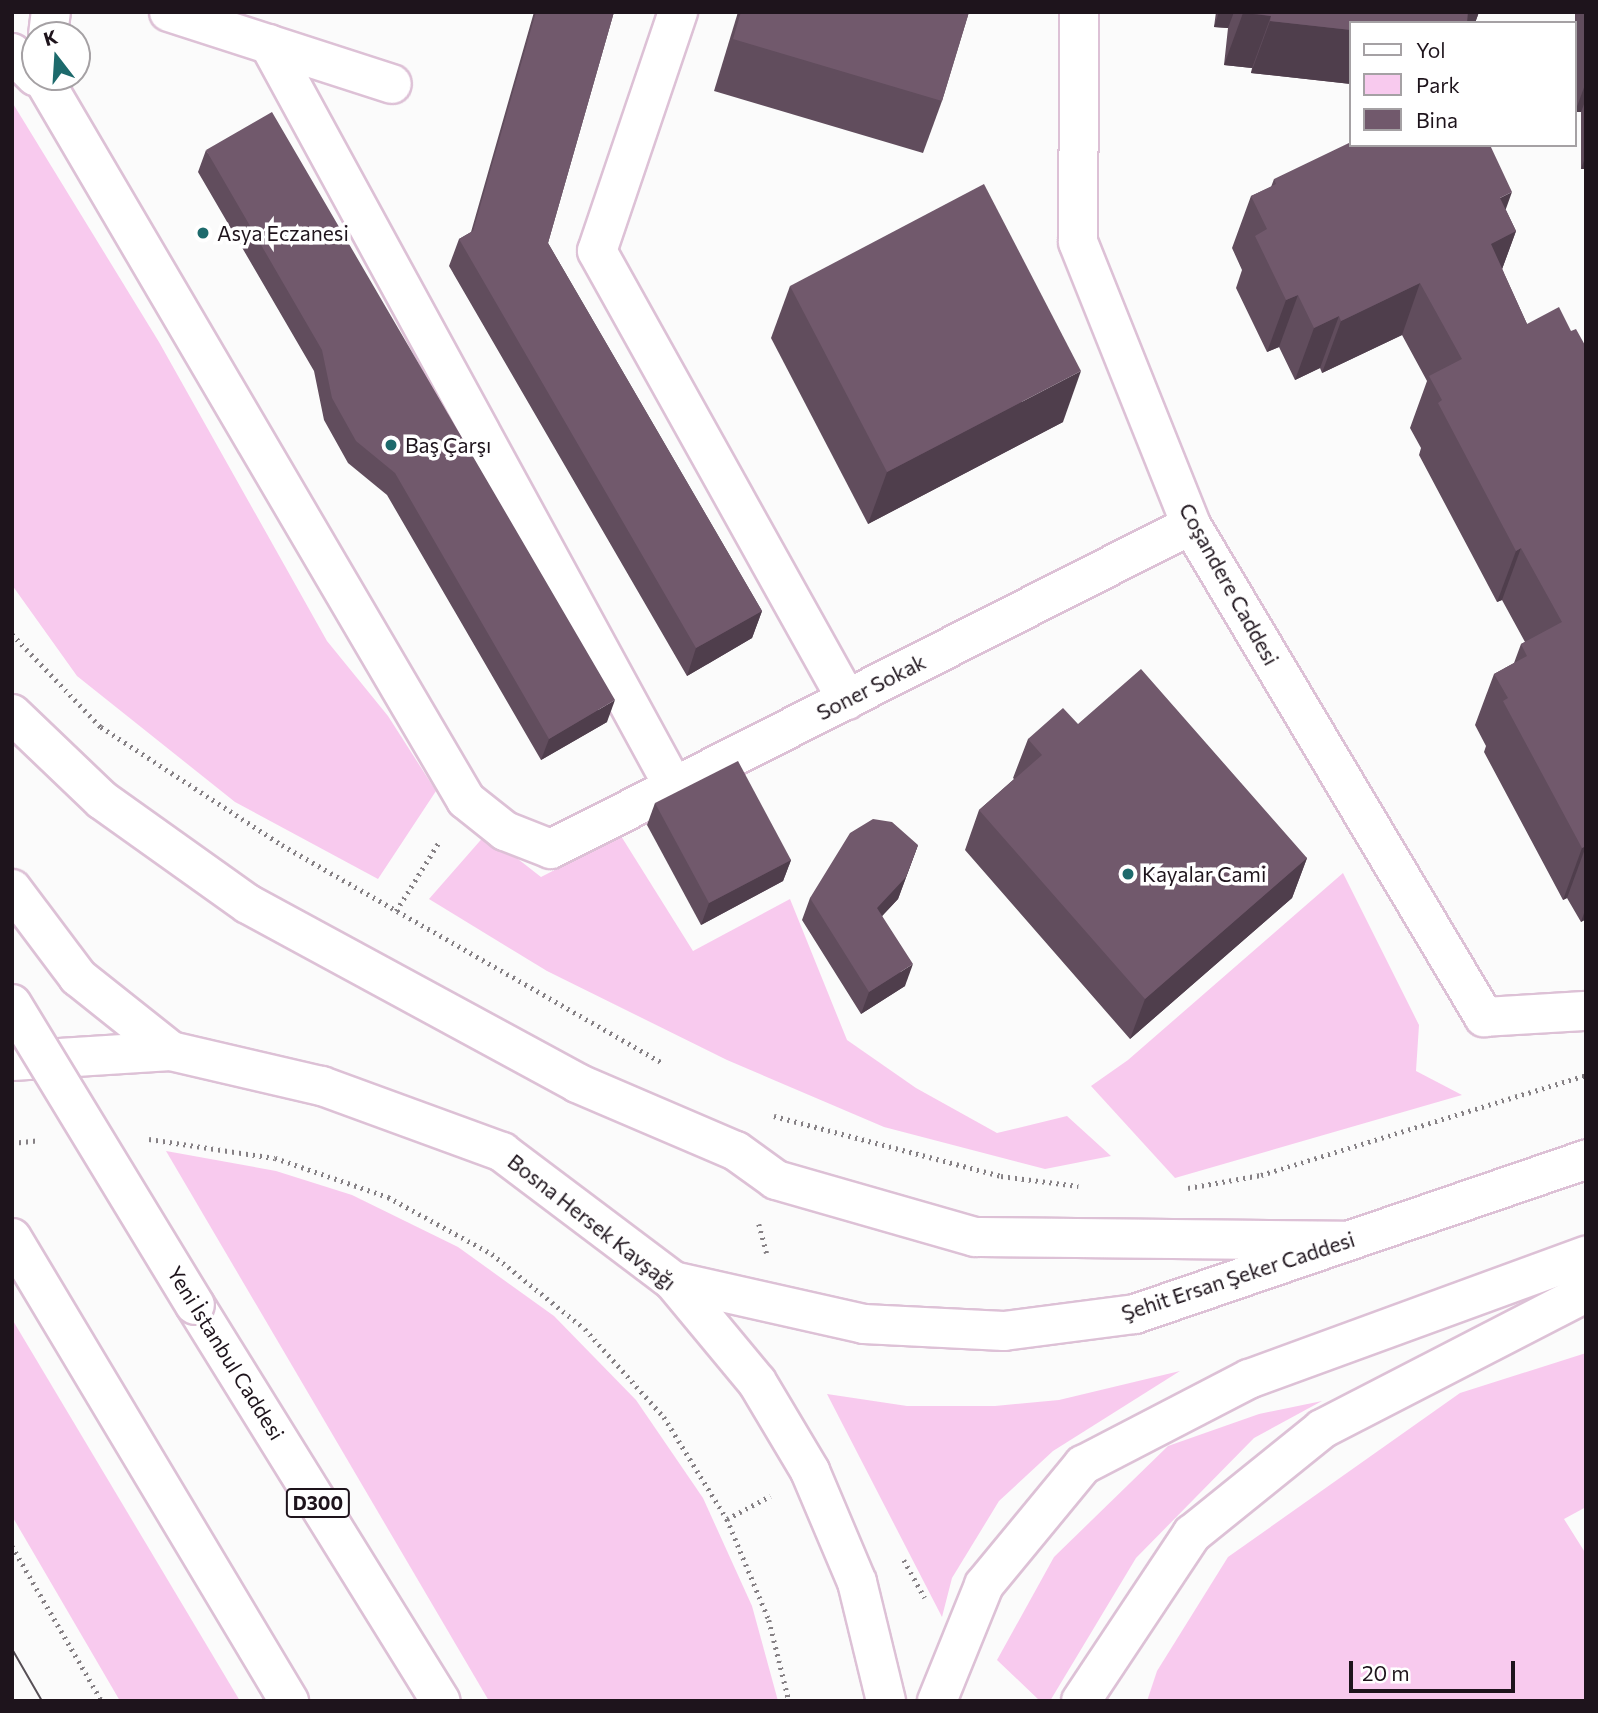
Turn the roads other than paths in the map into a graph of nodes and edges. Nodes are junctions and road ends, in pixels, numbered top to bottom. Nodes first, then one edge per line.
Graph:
1 (169, 12) edge
2 (678, 12) edge
3 (1079, 12) edge
4 (269, 44) junction
5 (392, 84) dead end
6 (46, 91) edge
7 (1191, 525) junction
8 (847, 700) junction
9 (12, 714) edge
10 (674, 787) junction
11 (12, 889) edge
12 (12, 1004) edge
13 (1586, 1011) edge
14 (171, 1051) junction
15 (12, 1061) edge
16 (1586, 1160) edge
17 (12, 1238) edge
18 (1346, 1241) junction
19 (1586, 1256) edge
20 (673, 1281) junction
21 (1586, 1293) edge
22 (289, 1701) edge
23 (441, 1701) edge
24 (886, 1701) edge
25 (937, 1701) edge
26 (1081, 1701) edge

1 - 4 main road
2 - 8 main road
3 - 7 main road, Coşandere Caddesi
4 - 5 main road
4 - 10 main road
6 - 10 main road, Soner Sokak
7 - 8 main road, Soner Sokak
7 - 13 main road, Coşandere Caddesi
8 - 10 main road, Soner Sokak
9 - 18 main road
11 - 14 main road
12 - 23 main road, Yeni İstanbul Caddesi / D300, bridge
14 - 15 main road, Bosna Hersek Kavşağı
14 - 20 main road, Bosna Hersek Kavşağı
16 - 18 main road, Şehit Ersan Şeker Caddesi
17 - 22 main road
18 - 20 main road, Şehit Ersan Şeker Caddesi
19 - 25 main road
20 - 24 main road, Bosna Hersek Kavşağı
21 - 26 main road

